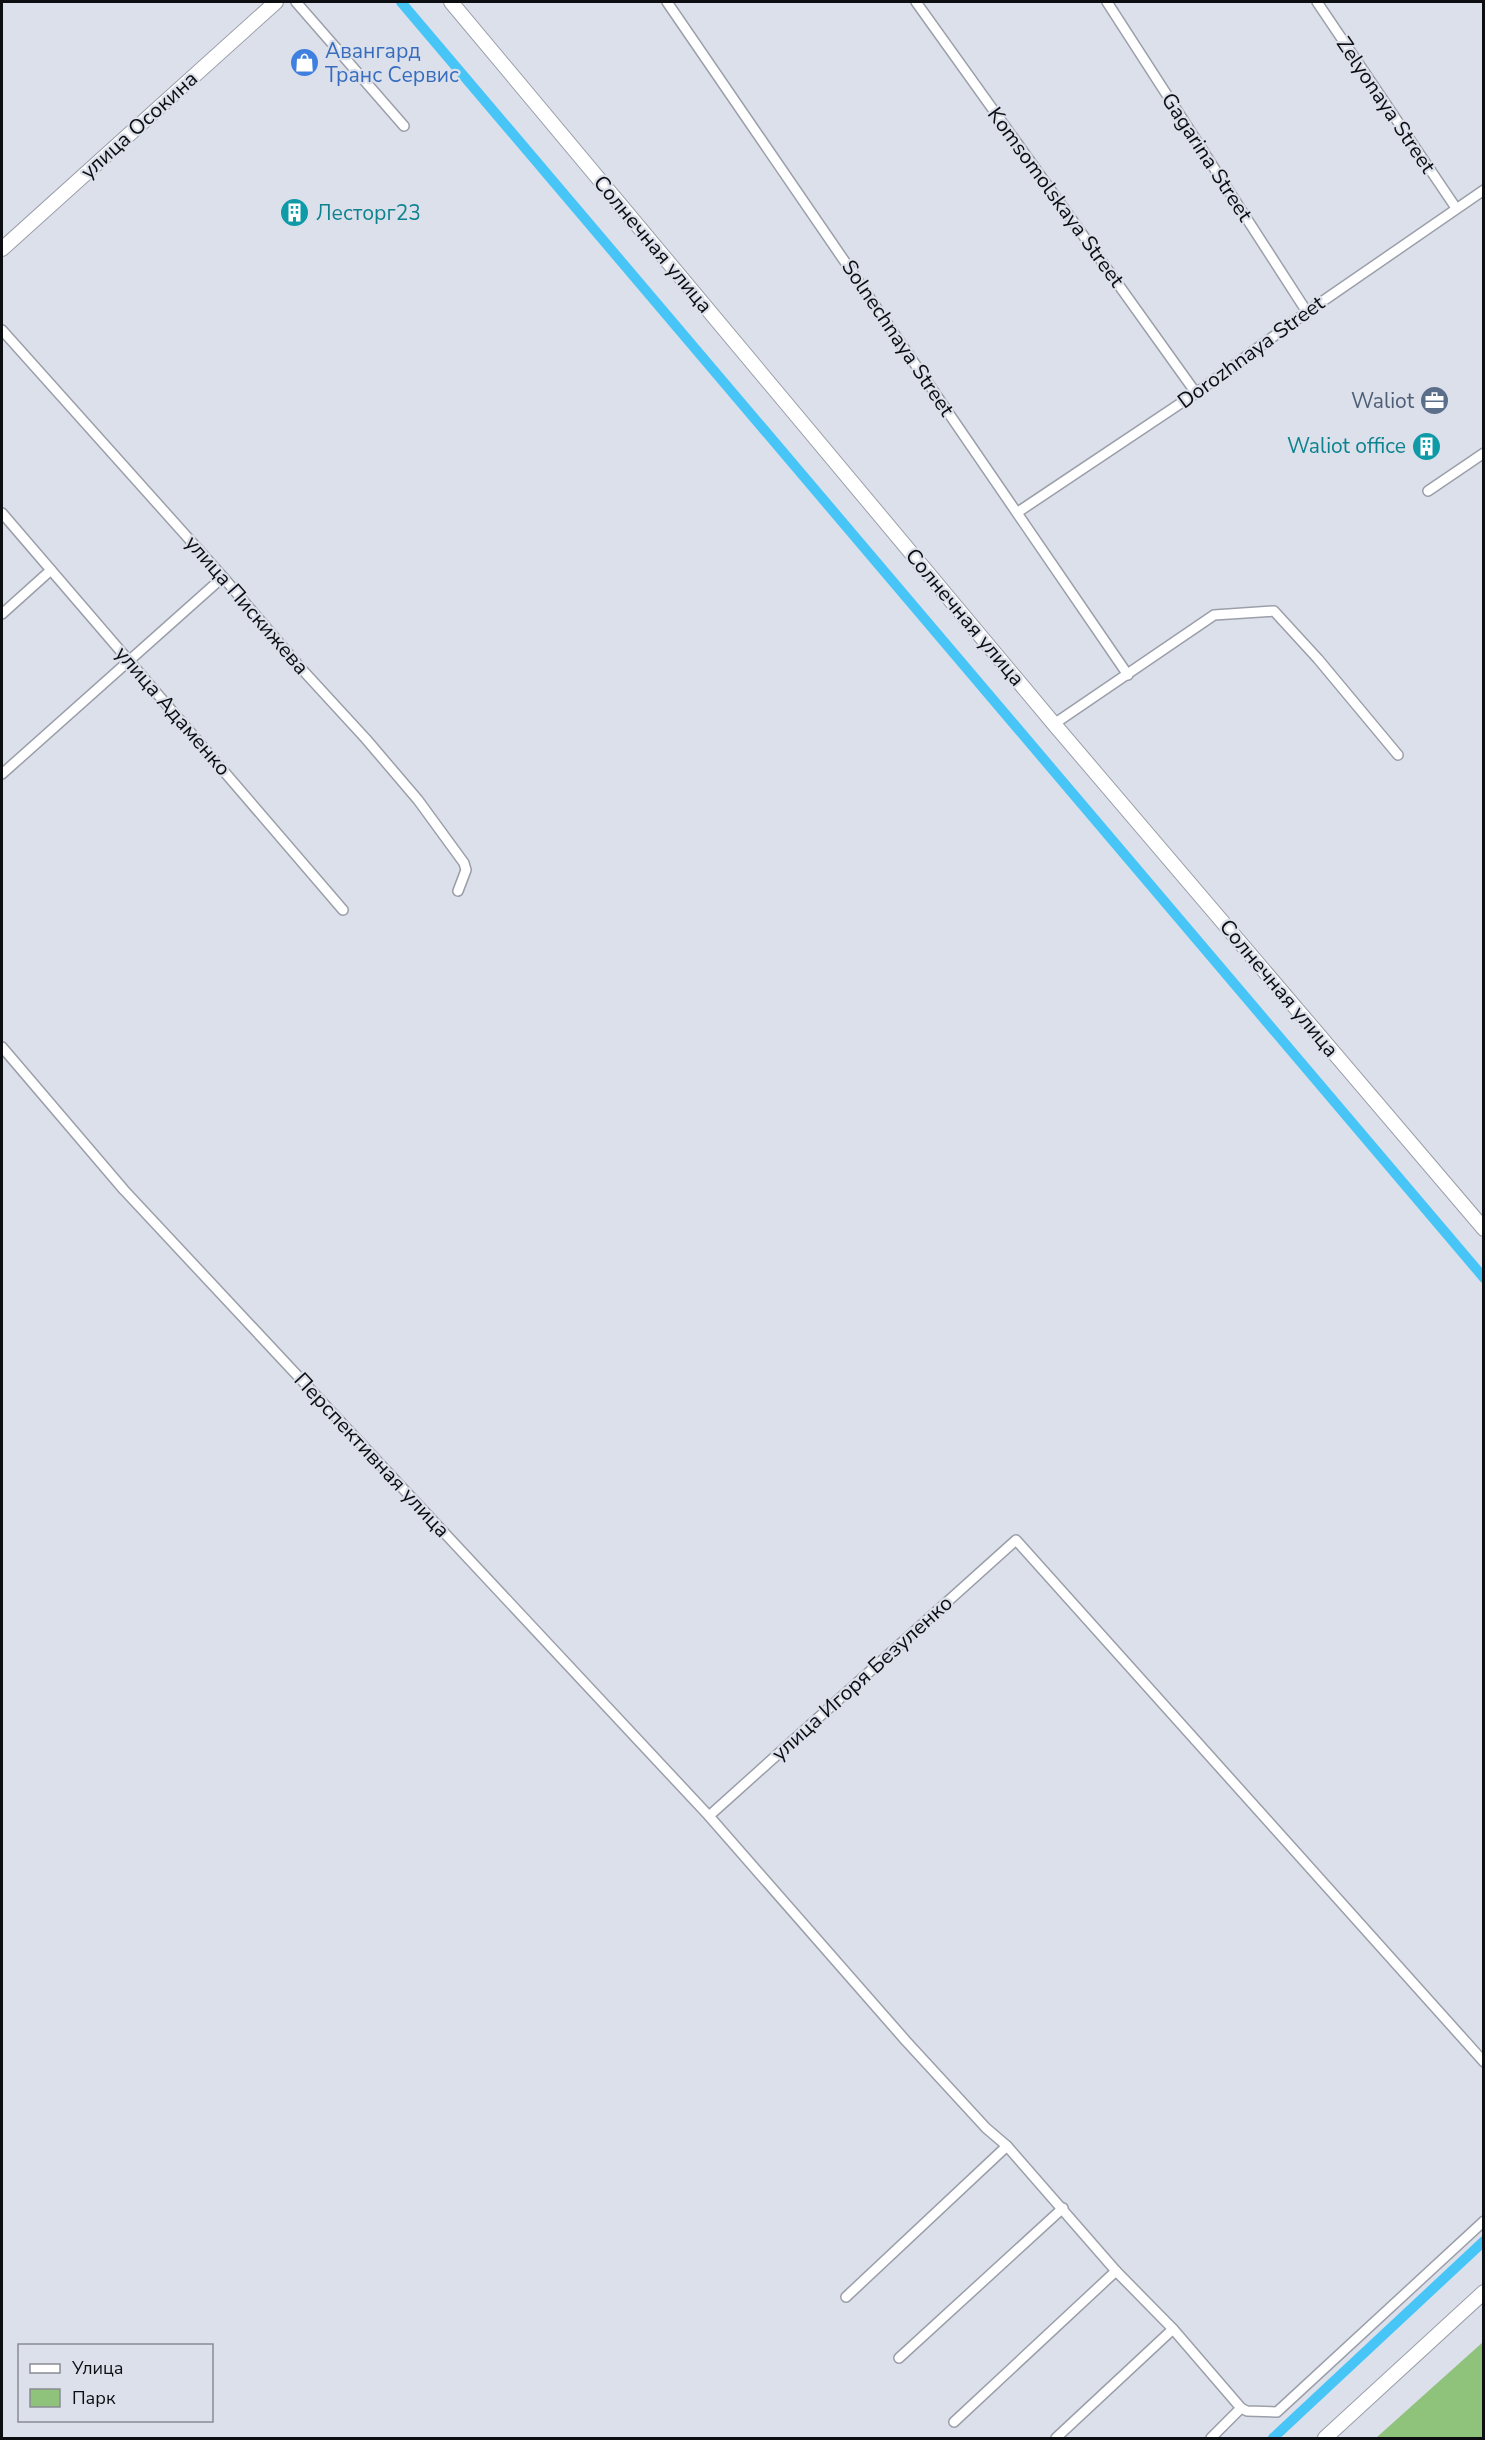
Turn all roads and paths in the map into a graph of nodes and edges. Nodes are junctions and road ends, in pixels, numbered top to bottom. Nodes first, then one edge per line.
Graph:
1 (276, 2) edge
2 (296, 2) edge
3 (451, 2) edge
4 (667, 2) edge
5 (916, 2) edge
6 (1107, 2) edge
7 (1317, 2) edge
8 (404, 126) dead end
9 (1484, 190) edge
10 (1455, 208) junction
11 (2, 249) edge
12 (1307, 312) junction
13 (2, 330) edge
14 (1196, 393) junction
15 (1484, 453) edge
16 (1428, 491) dead end
17 (2, 513) edge
18 (1018, 513) junction
19 (51, 570) junction
20 (224, 577) junction
21 (2, 614) edge
22 (129, 660) junction
23 (1128, 675) junction
24 (1054, 724) junction
25 (1398, 755) dead end
26 (2, 774) edge
27 (458, 891) dead end
28 (343, 910) dead end
29 (2, 1047) edge
30 (1484, 1229) edge
31 (709, 1816) junction
32 (1484, 2062) edge
33 (1007, 2146) junction
34 (1063, 2208) junction
35 (1484, 2221) edge
36 (1116, 2271) junction
37 (1484, 2292) edge
38 (846, 2297) dead end
39 (1173, 2330) junction
40 (899, 2358) dead end
41 (1241, 2408) junction
42 (954, 2422) dead end
43 (1056, 2439) edge
44 (1211, 2439) edge
45 (1325, 2439) edge

1 - 11 main road, улица Осокина
2 - 8 street
3 - 24 main road, Солнечная улица
4 - 18 street, Solnechnaya Street
5 - 14 street, Komsomolskaya Street
6 - 12 street, Gagarina Street
7 - 10 street, Zelyonaya Street
9 - 10 street, Dorozhnaya Street
10 - 12 street, Dorozhnaya Street
12 - 14 street, Dorozhnaya Street
13 - 20 street, улица Пискижева
14 - 18 street, Dorozhnaya Street
15 - 16 street
17 - 19 street, улица Адаменко
18 - 23 street, Solnechnaya Street
19 - 21 street
19 - 22 street, улица Адаменко
20 - 22 street
20 - 27 street, улица Пискижева
22 - 26 street
22 - 28 street, улица Адаменко
23 - 24 street
23 - 25 street
24 - 30 main road, Солнечная улица
29 - 31 street, Перспективная улица
31 - 32 street, улица Игоря Безуленко
31 - 33 street, Перспективная улица
33 - 34 street, Перспективная улица
33 - 38 street
34 - 36 street, Перспективная улица
34 - 40 street
35 - 41 street
36 - 39 street, Перспективная улица
36 - 42 street
37 - 45 main road
39 - 41 street, Перспективная улица
39 - 43 street
41 - 44 street

